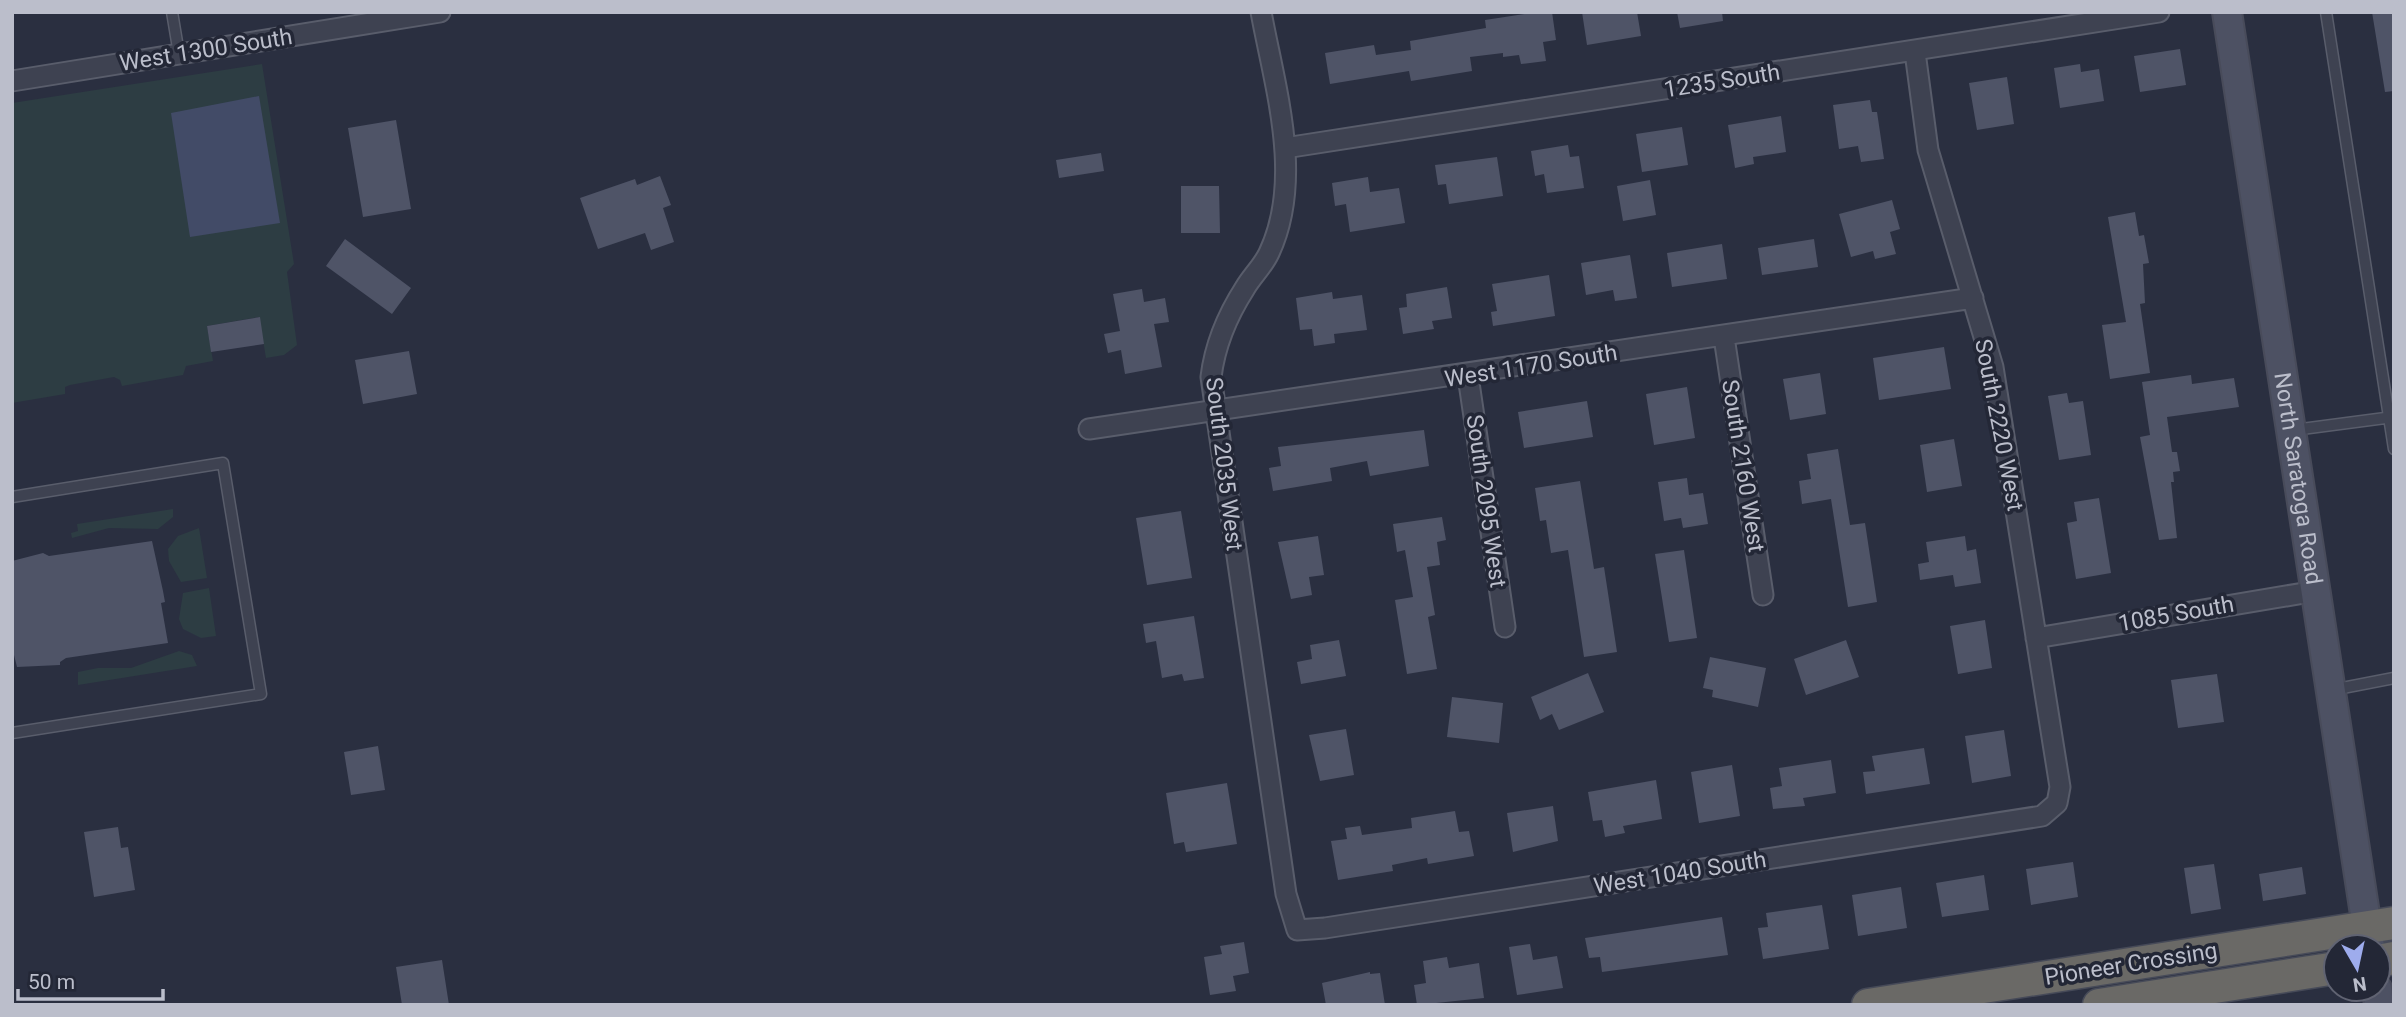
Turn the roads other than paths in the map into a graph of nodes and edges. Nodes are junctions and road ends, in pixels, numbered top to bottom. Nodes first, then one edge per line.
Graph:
1 (172, 12) edge
2 (440, 12) edge
3 (1261, 12) edge
4 (2159, 12) edge
5 (2227, 12) edge
6 (2326, 12) edge
7 (415, 14) edge
8 (1915, 52) junction
9 (179, 54) junction
10 (12, 80) edge
11 (1285, 148) junction
12 (1973, 298) junction
13 (1724, 337) junction
14 (1468, 376) junction
15 (1215, 412) junction
16 (2391, 417) edge
17 (1089, 429) dead end
18 (2291, 430) junction
19 (2394, 449) edge
20 (12, 497) edge
21 (2316, 591) junction
22 (1763, 595) dead end
23 (1504, 627) dead end
24 (2036, 638) junction
25 (2394, 678) edge
26 (2331, 690) junction
27 (12, 733) edge
28 (2057, 803) joint
29 (1297, 930) joint
30 (2377, 932) edge
31 (2322, 970) edge
32 (1868, 1005) edge
33 (2099, 1005) edge

1 - 9 lane
2 - 7 street, West 1300 South
3 - 11 street, South 2035 West
4 - 8 street, 1235 South
5 - 18 main road, North Saratoga Road
6 - 16 lane
7 - 9 street, West 1300 South
8 - 11 street, 1235 South
8 - 12 street, South 2220 West
9 - 10 street, West 1300 South
11 - 15 street, South 2035 West
12 - 13 street, West 1170 South
12 - 24 street, South 2220 West
13 - 14 street, West 1170 South
13 - 22 street, South 2160 West
14 - 15 street, West 1170 South
14 - 23 street, South 2095 West
15 - 17 street, West 1170 South
15 - 29 street, South 2035 West
16 - 18 lane
16 - 19 lane
18 - 21 main road, North Saratoga Road
20 - 27 lane
21 - 24 street, 1085 South
21 - 26 main road, North Saratoga Road
24 - 28 street, South 2220 West
25 - 26 lane
26 - 30 main road, North Saratoga Road
28 - 29 street, West 1040 South
30 - 32 highway, Pioneer Crossing
31 - 33 highway, Pioneer Crossing

